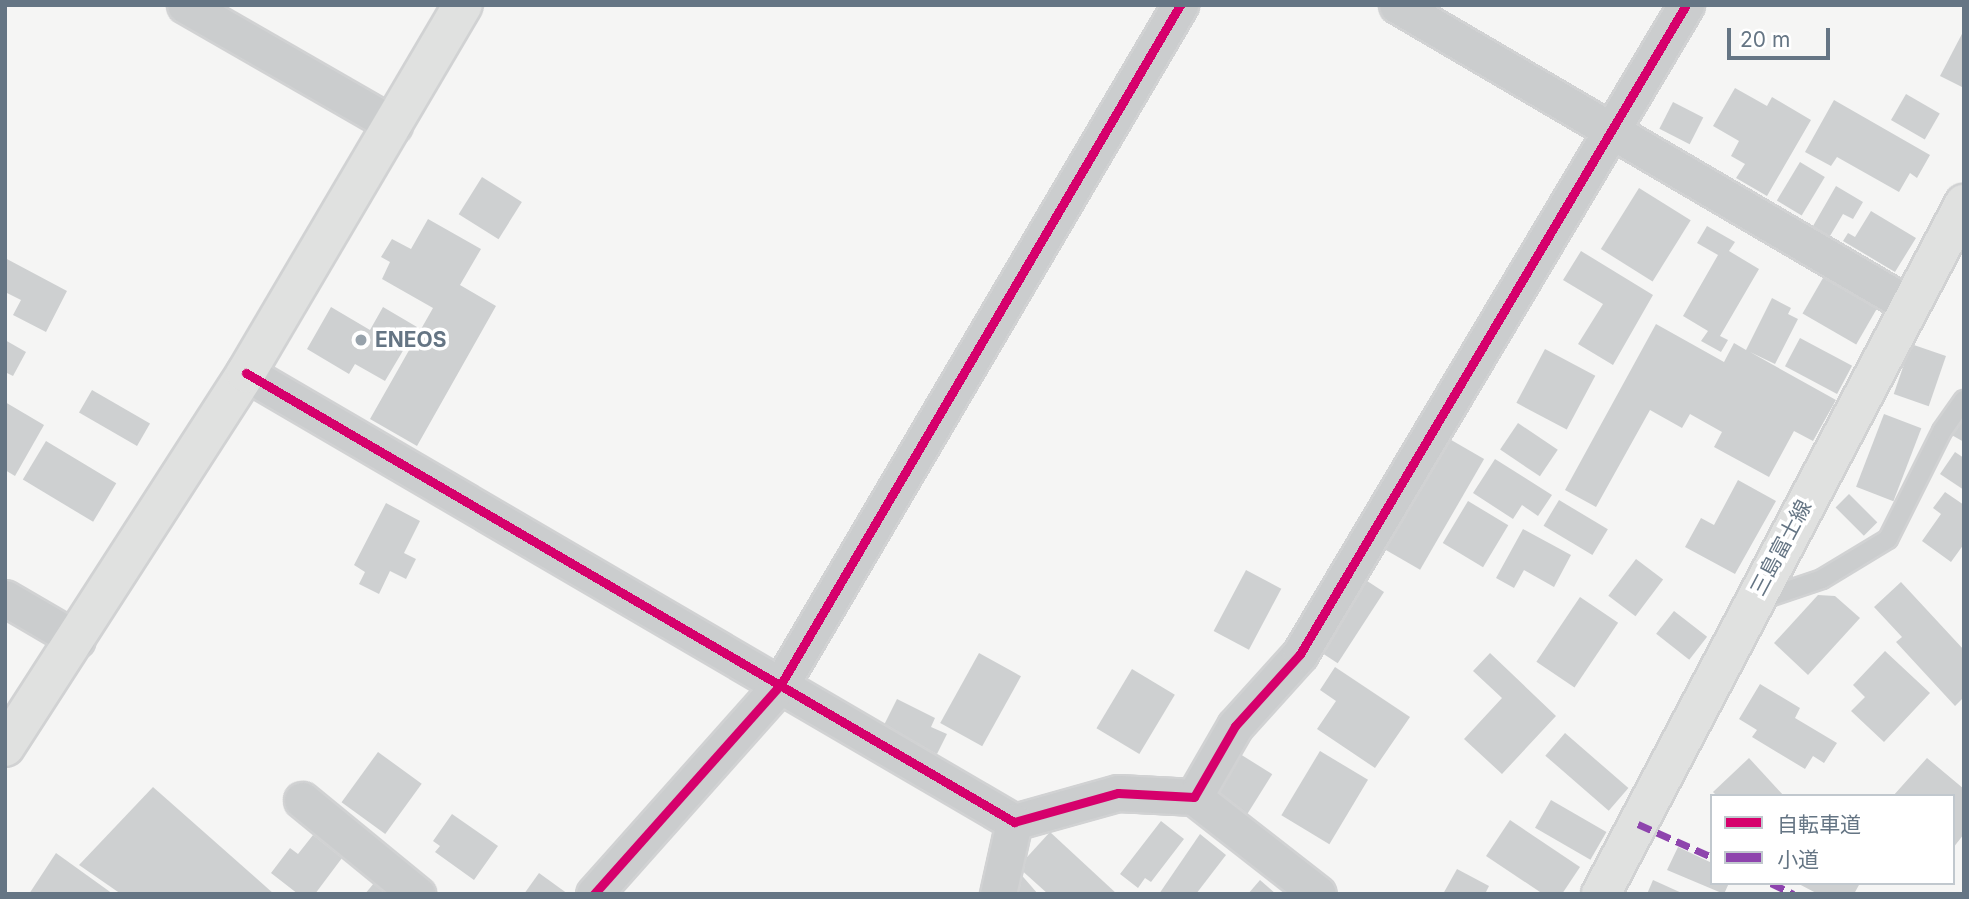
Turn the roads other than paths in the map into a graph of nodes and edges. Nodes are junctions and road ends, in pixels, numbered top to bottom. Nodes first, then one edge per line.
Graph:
1 (184, 5) edge
2 (463, 5) edge
3 (1180, 5) edge
4 (1397, 5) edge
5 (1686, 5) edge
6 (394, 125) junction
7 (1613, 129) junction
8 (1964, 204) edge
9 (1909, 305) junction
10 (246, 373) junction
11 (1964, 400) edge
12 (5, 598) edge
13 (1753, 602) junction
14 (78, 640) junction
15 (781, 684) junction
16 (5, 747) edge
17 (1194, 797) junction
18 (302, 800) dead end
19 (1014, 822) junction
20 (417, 894) edge
21 (594, 894) edge
22 (998, 894) edge
23 (1318, 894) edge
24 (1601, 894) edge

1 - 6 street
2 - 6 street
3 - 15 street
4 - 7 street
5 - 7 street
6 - 10 street
7 - 9 street
7 - 17 street
8 - 9 street, 三島富士線
9 - 13 street, 三島富士線
10 - 14 street
10 - 15 street
11 - 13 lane
12 - 14 street
13 - 24 street, 三島富士線
14 - 16 street
15 - 19 street
15 - 21 street
17 - 19 street
17 - 23 street
18 - 20 street
19 - 22 street

